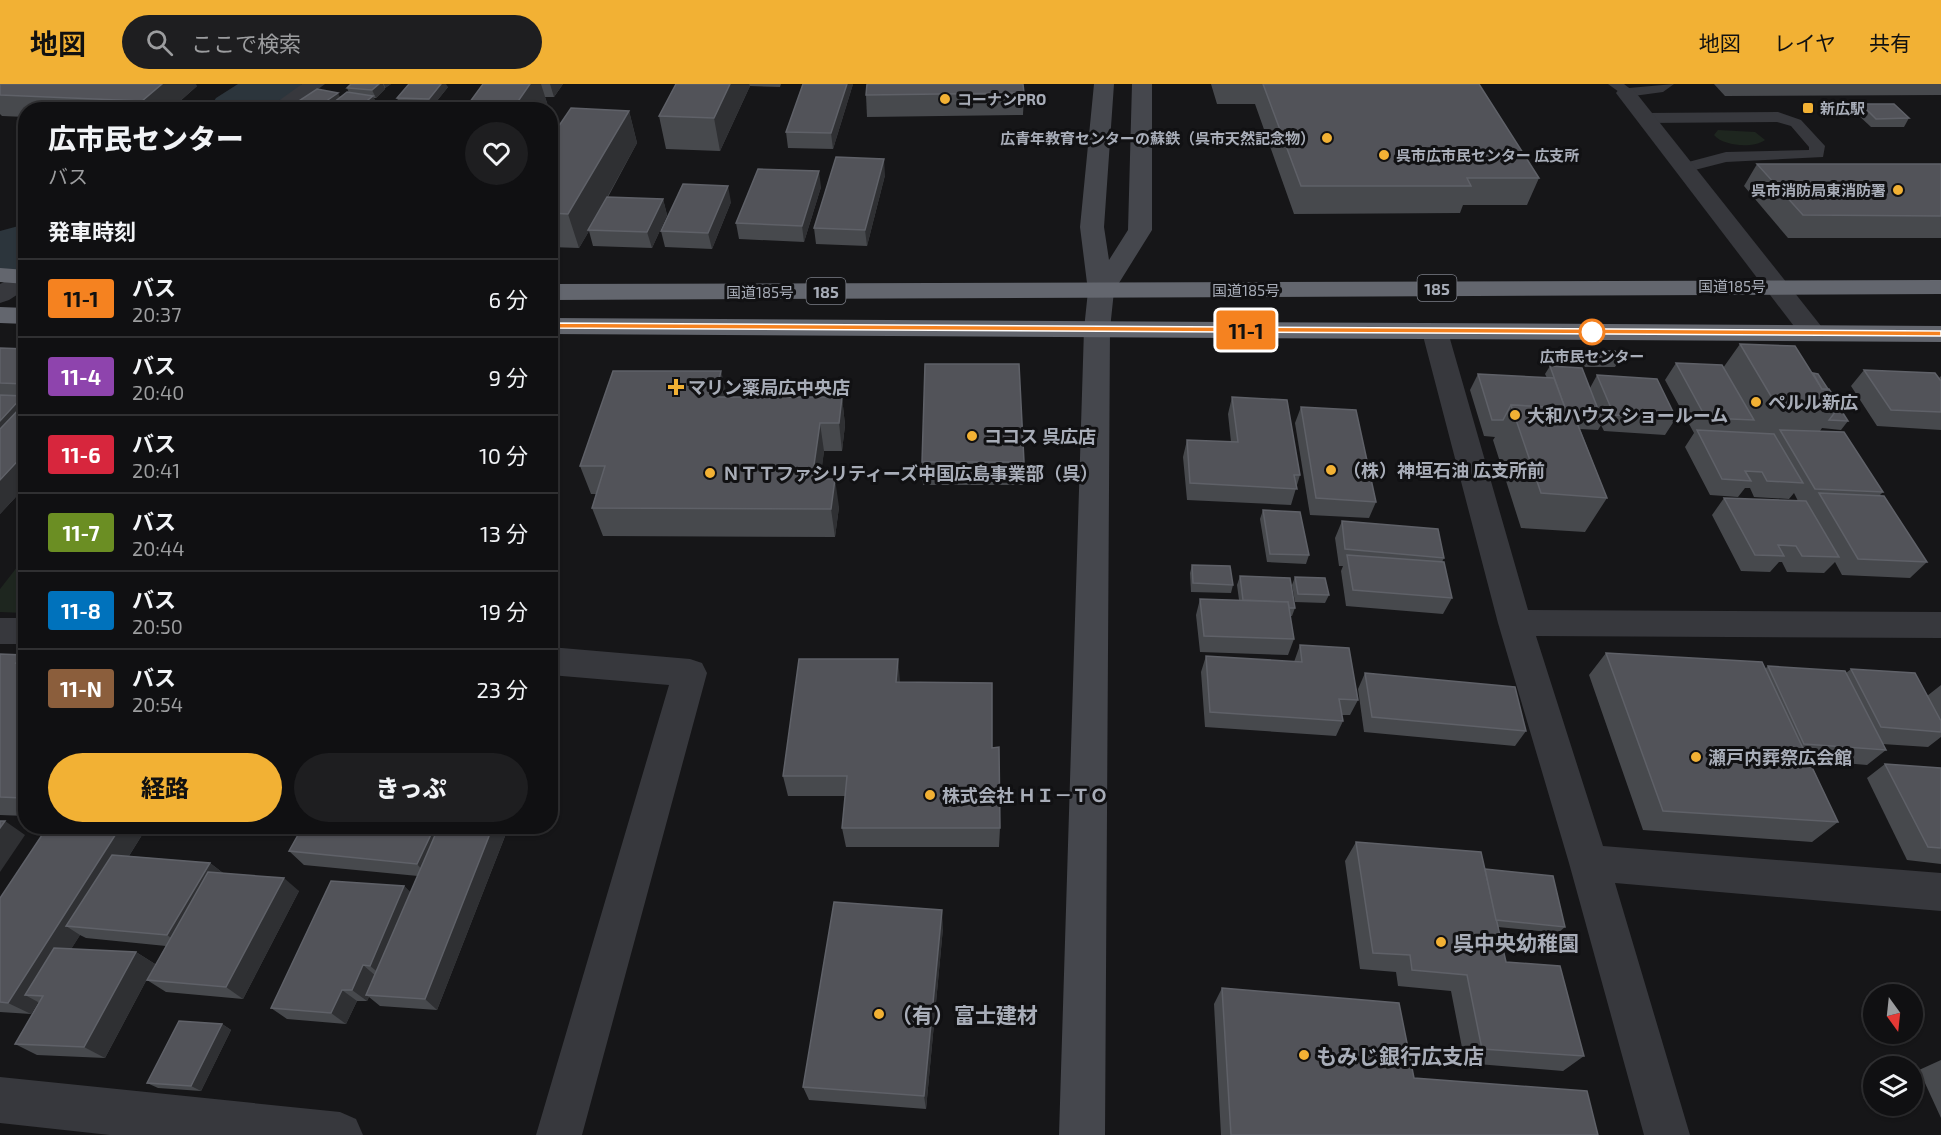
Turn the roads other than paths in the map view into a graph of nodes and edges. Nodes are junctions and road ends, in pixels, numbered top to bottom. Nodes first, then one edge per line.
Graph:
1 (315, 84) edge
2 (1104, 84) edge
3 (1142, 84) edge
4 (1667, 84) edge
5 (1621, 89) edge
6 (288, 102) edge
7 (1645, 118) junction
8 (1683, 168) junction
9 (1774, 286) junction
10 (1941, 287) edge
11 (1101, 291) junction
12 (558, 292) edge
13 (0, 315) edge
14 (18, 316) edge
15 (558, 326) edge
16 (1097, 329) junction
17 (1435, 332) junction
18 (1812, 332) junction
19 (1941, 334) edge
20 (1515, 622) junction
21 (1941, 625) edge
22 (0, 631) edge
23 (18, 631) edge
24 (558, 662) edge
25 (1589, 863) junction
26 (1941, 892) edge
27 (0, 1100) edge
28 (260, 1132) edge
29 (340, 1135) edge
30 (559, 1135) edge
31 (1082, 1135) edge
32 (1667, 1135) edge

1 - 6 street
2 - 11 street
3 - 11 street
4 - 5 lane
5 - 7 street
7 - 8 street
7 - 8 lane
8 - 9 street
9 - 10 highway, 国道185号 / 185
9 - 11 highway, 国道185号 / 185
9 - 18 street
11 - 12 highway, 国道185号 / 185
11 - 16 street
13 - 14 highway
15 - 16 highway, 国道185号 / 185
16 - 17 highway, 国道185号 / 185
16 - 31 street
17 - 18 highway, 国道185号 / 185
17 - 20 street
18 - 19 highway, 国道185号 / 185
20 - 21 street
20 - 25 street
22 - 23 street
24 - 30 street
25 - 26 street
25 - 32 street
27 - 28 street
28 - 29 street

